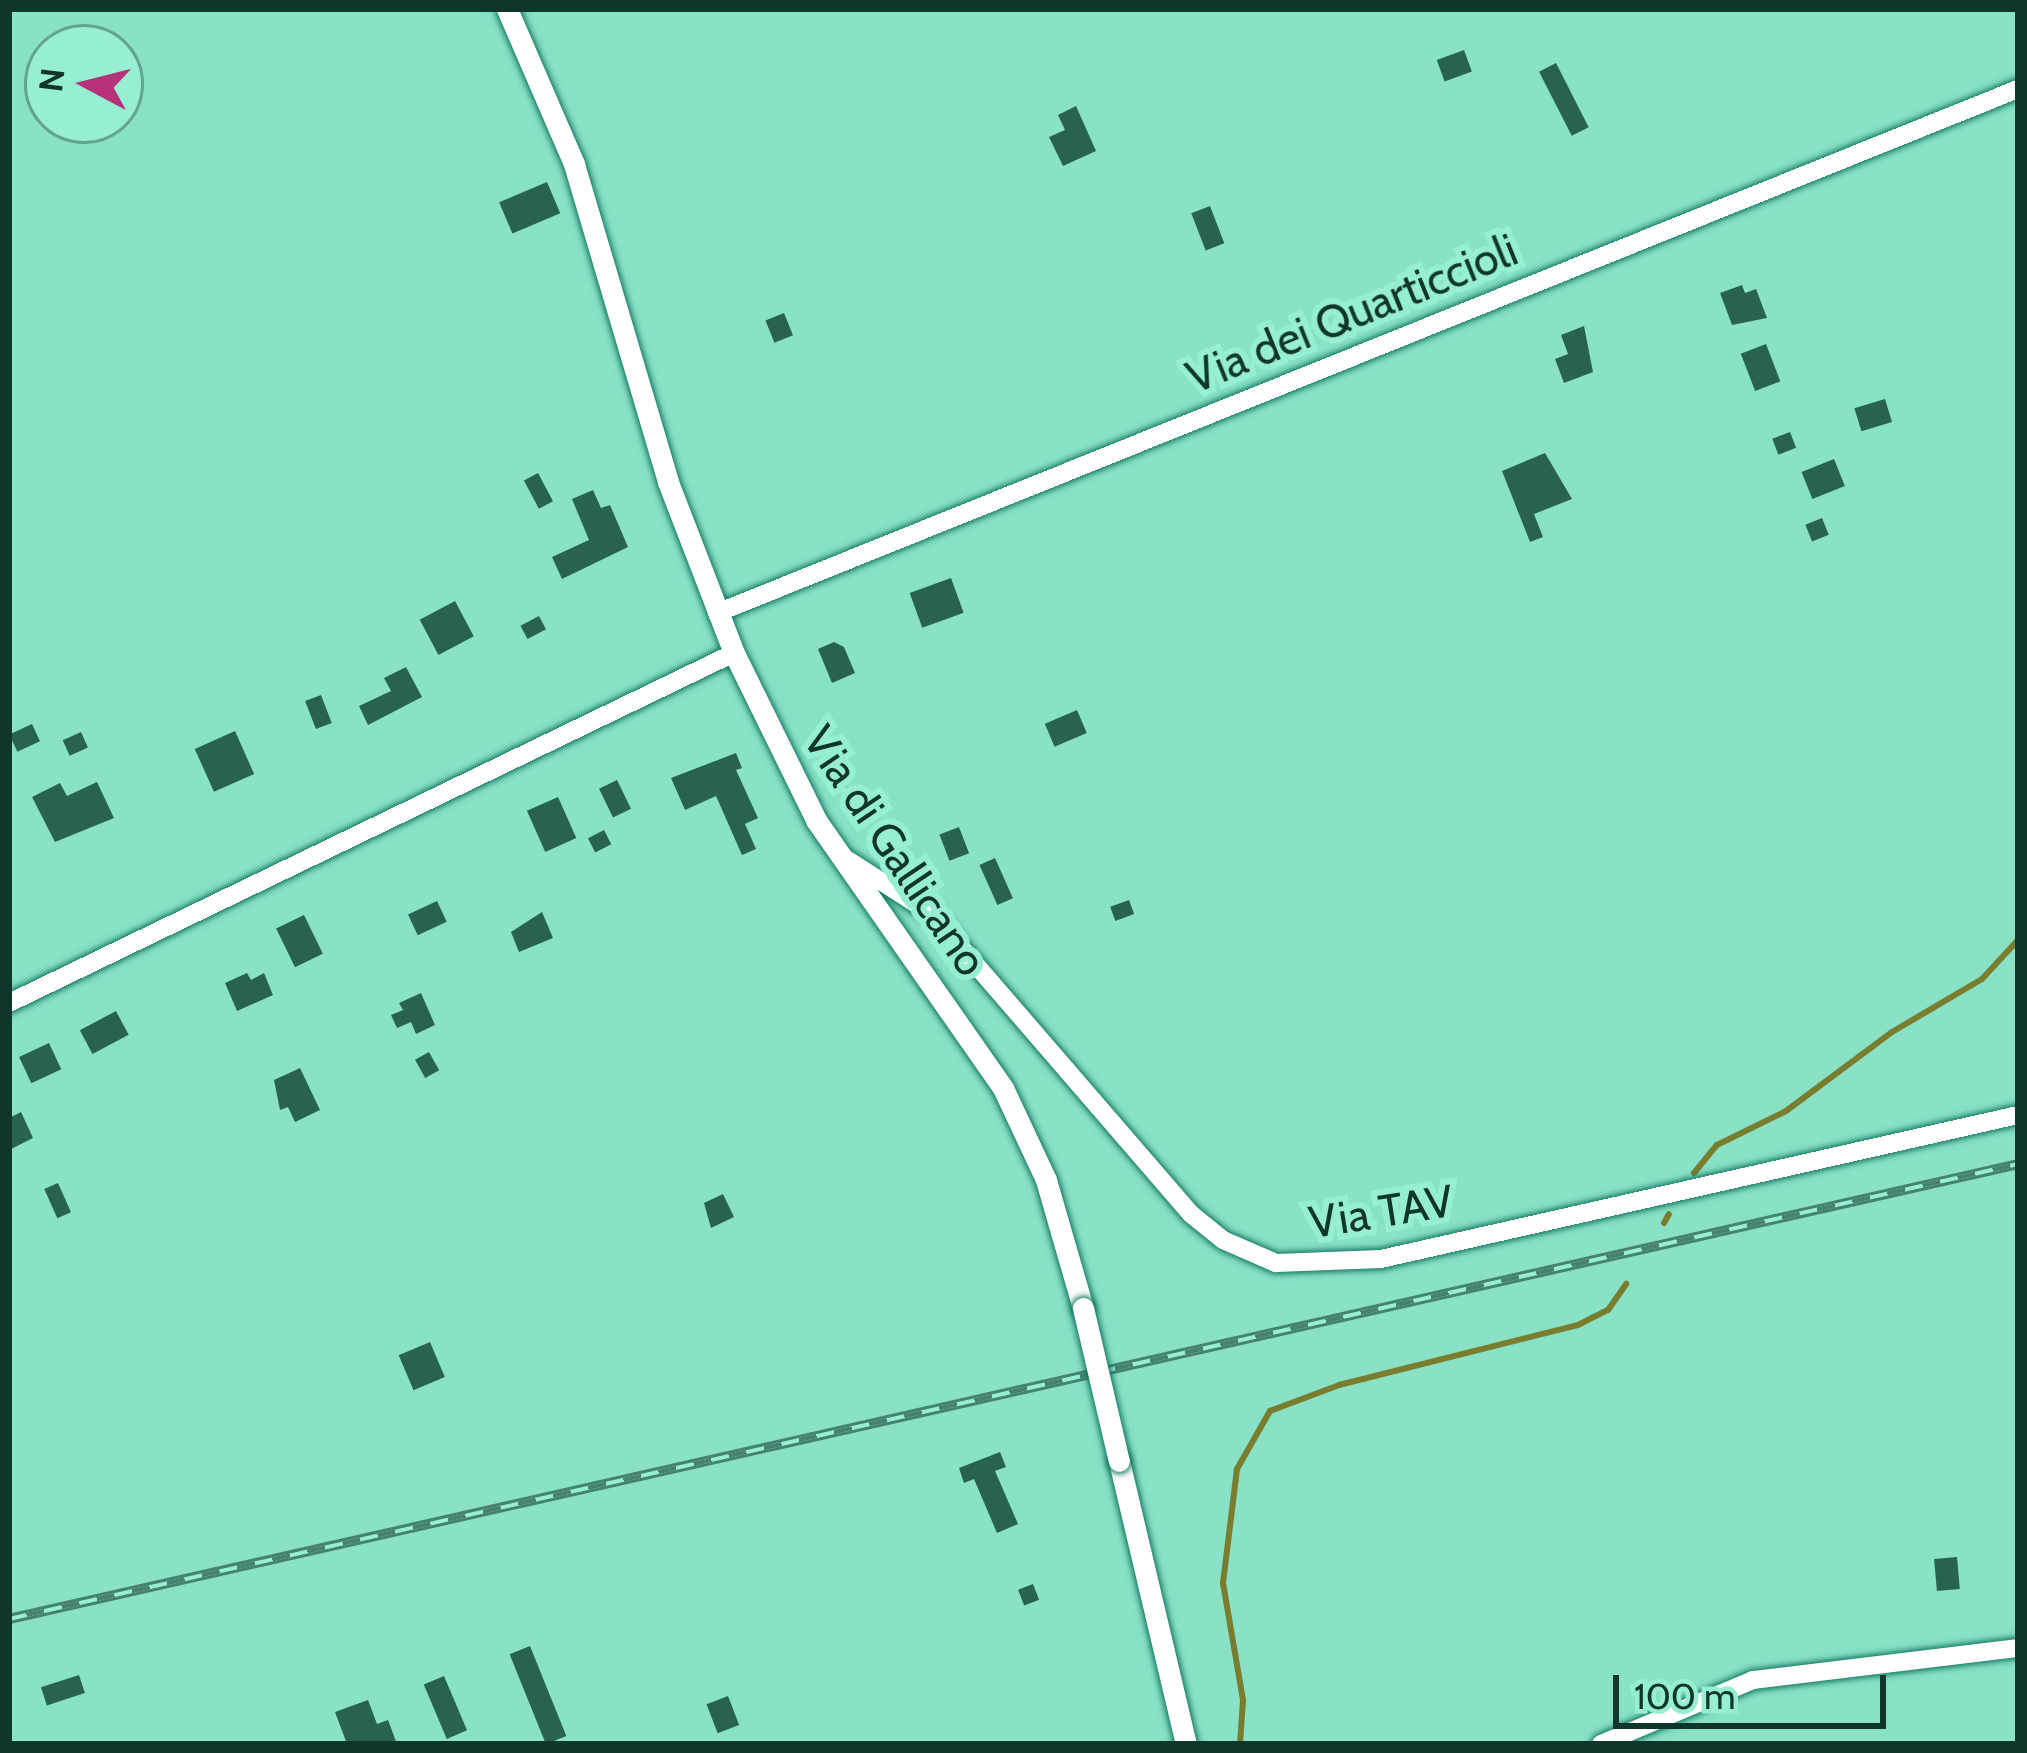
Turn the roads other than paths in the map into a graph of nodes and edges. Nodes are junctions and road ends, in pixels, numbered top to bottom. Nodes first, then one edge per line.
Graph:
1 (507, 9) edge
2 (2018, 89) edge
3 (717, 613) junction
4 (734, 653) junction
5 (839, 855) junction
6 (9, 1003) edge
7 (2018, 1115) edge
8 (2018, 1648) edge
9 (1186, 1744) edge
10 (1601, 1744) edge

1 - 3 street, Via di Gallicano
2 - 3 street, Via dei Quarticcioli
3 - 4 street, Via di Gallicano
4 - 5 street, Via di Gallicano
4 - 6 street
5 - 7 street, Via TAV
5 - 9 street, Via di Gallicano, bridge
8 - 10 street

